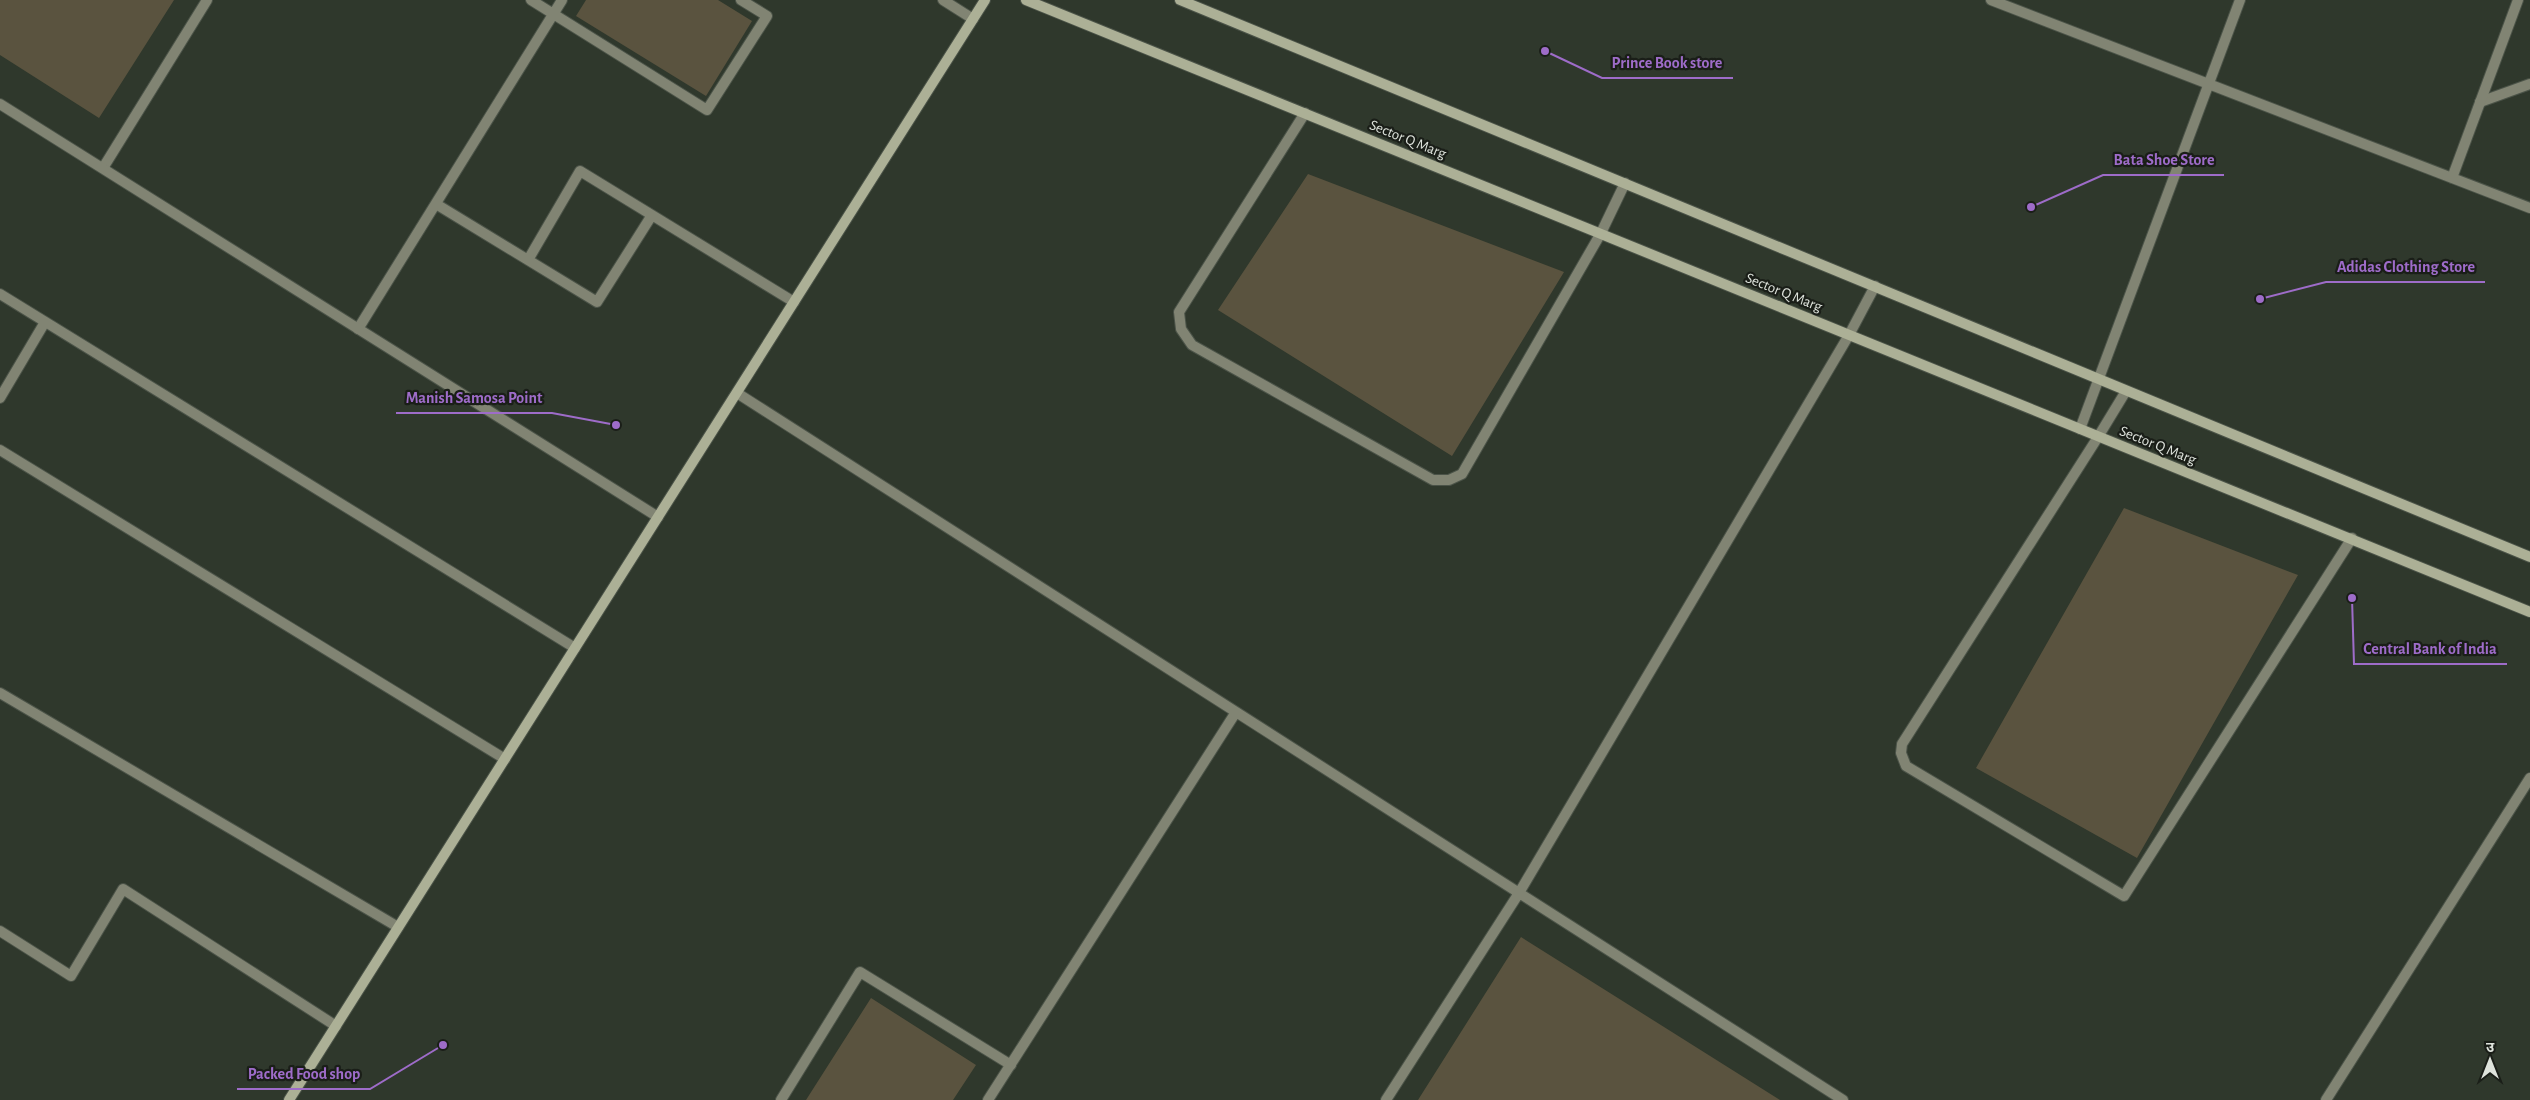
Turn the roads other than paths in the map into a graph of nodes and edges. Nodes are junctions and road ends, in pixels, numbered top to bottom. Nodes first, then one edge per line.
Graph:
1 (207, 0) edge
2 (531, 0) edge
3 (562, 0) edge
4 (741, 0) edge
5 (943, 0) edge
6 (985, 0) edge
7 (1026, 0) edge
8 (1180, 0) edge
9 (1991, 0) edge
10 (2240, 0) edge
11 (2518, 0) edge
12 (1043, 3) edge
13 (554, 14) junction
14 (973, 19) junction
15 (2209, 84) junction
16 (2530, 84) edge
17 (2480, 102) junction
18 (0, 104) edge
19 (1305, 113) junction
20 (102, 168) junction
21 (2452, 178) junction
22 (1625, 184) junction
23 (436, 204) junction
24 (2530, 208) edge
25 (652, 215) junction
26 (1601, 233) junction
27 (528, 260) junction
28 (1874, 286) junction
29 (0, 294) edge
30 (794, 302) junction
31 (45, 322) junction
32 (358, 329) junction
33 (1849, 335) junction
34 (2098, 379) junction
35 (2126, 390) junction
36 (737, 393) junction
37 (0, 398) edge
38 (2080, 429) junction
39 (2098, 437) junction
40 (0, 450) edge
41 (658, 517) junction
42 (2352, 538) junction
43 (2530, 557) edge
44 (2530, 612) edge
45 (575, 648) junction
46 (0, 693) edge
47 (1236, 712) junction
48 (505, 759) junction
49 (2530, 778) edge
50 (1519, 893) junction
51 (398, 927) junction
52 (0, 930) edge
53 (336, 1026) junction
54 (1011, 1065) junction
55 (289, 1100) edge
56 (780, 1100) edge
57 (988, 1100) edge
58 (1386, 1100) edge
59 (1843, 1100) edge
60 (2326, 1100) edge

1 - 20 street
2 - 13 street
3 - 13 street
4 - 13 street
5 - 14 street
6 - 14 street
7 - 12 street, Sector Q Marg
8 - 22 street
9 - 15 street
10 - 15 street
11 - 17 street
12 - 19 street, Sector Q Marg
13 - 23 street
14 - 30 street
15 - 21 street
15 - 34 street
16 - 17 street
17 - 21 street
18 - 20 street
19 - 26 street, Sector Q Marg
19 - 26 street
20 - 32 street
21 - 24 street
22 - 26 street
22 - 28 street
23 - 27 street
23 - 32 street
25 - 27 street
25 - 27 street
25 - 30 street
26 - 33 street, Sector Q Marg
28 - 33 street
28 - 34 street
29 - 31 street
30 - 36 street
31 - 37 street
31 - 45 street
32 - 41 street
33 - 38 street, Sector Q Marg
33 - 50 street
34 - 35 street
34 - 38 street
35 - 39 street
35 - 43 street
36 - 41 street
36 - 47 street
38 - 39 street, Sector Q Marg
39 - 42 street, Sector Q Marg
39 - 42 street
40 - 48 street
41 - 45 street
42 - 44 street, Sector Q Marg
45 - 48 street
46 - 51 street
47 - 50 street
47 - 54 street
48 - 51 street
49 - 60 street
50 - 58 street
50 - 59 street
51 - 53 street
52 - 53 street
53 - 55 street
54 - 56 street
54 - 57 street

